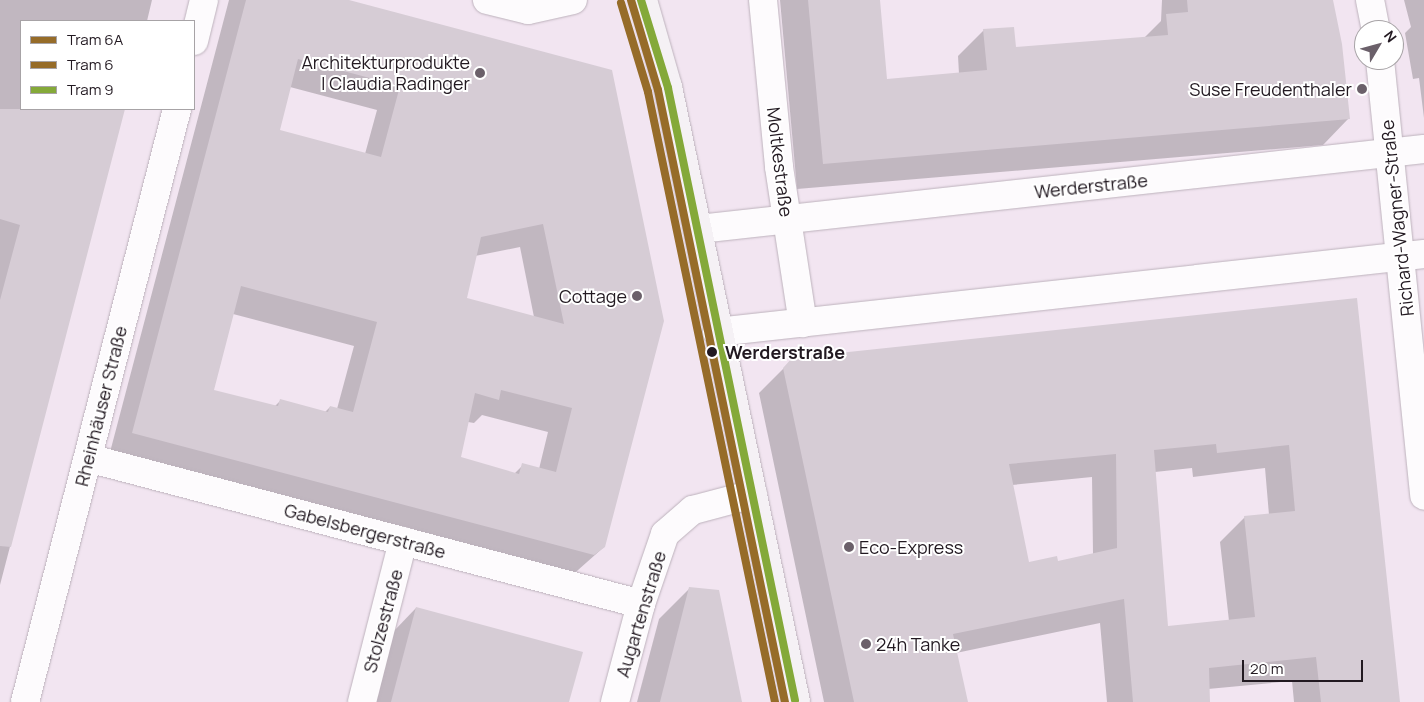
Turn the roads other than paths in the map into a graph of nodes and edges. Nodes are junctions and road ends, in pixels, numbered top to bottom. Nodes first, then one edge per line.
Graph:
1 (204, 0) edge
2 (488, 0) edge
3 (573, 0) edge
4 (643, 0) edge
5 (763, 0) edge
6 (1370, 0) edge
7 (1374, 20) edge
8 (195, 37) edge
9 (1381, 70) edge
10 (177, 110) edge
11 (1424, 148) edge
12 (1390, 152) junction
13 (787, 220) junction
14 (699, 229) junction
15 (1413, 256) edge
16 (803, 323) junction
17 (717, 332) junction
18 (88, 458) junction
19 (753, 494) junction
20 (1424, 496) edge
21 (403, 541) junction
22 (642, 604) junction
23 (25, 702) edge
24 (362, 702) edge
25 (615, 702) edge
26 (796, 702) edge

1 - 8 street
2 - 3 street
4 - 14 street
5 - 13 street, Moltkestraße
6 - 7 street
9 - 12 street, Richard-Wagner-Straße
10 - 18 street, Rheinhäuser Straße
11 - 12 street, Werderstraße
12 - 13 street, Werderstraße
12 - 15 street, Richard-Wagner-Straße
13 - 14 street, Werderstraße
13 - 16 street, Moltkestraße
14 - 17 street
15 - 16 street
15 - 20 street, Richard-Wagner-Straße
16 - 17 street
17 - 19 street
18 - 21 street, Gabelsbergerstraße
18 - 23 street, Rheinhäuser Straße
19 - 22 street, Augartenstraße
19 - 26 street
21 - 22 street, Gabelsbergerstraße
21 - 24 street, Stolzestraße
22 - 25 street, Augartenstraße

